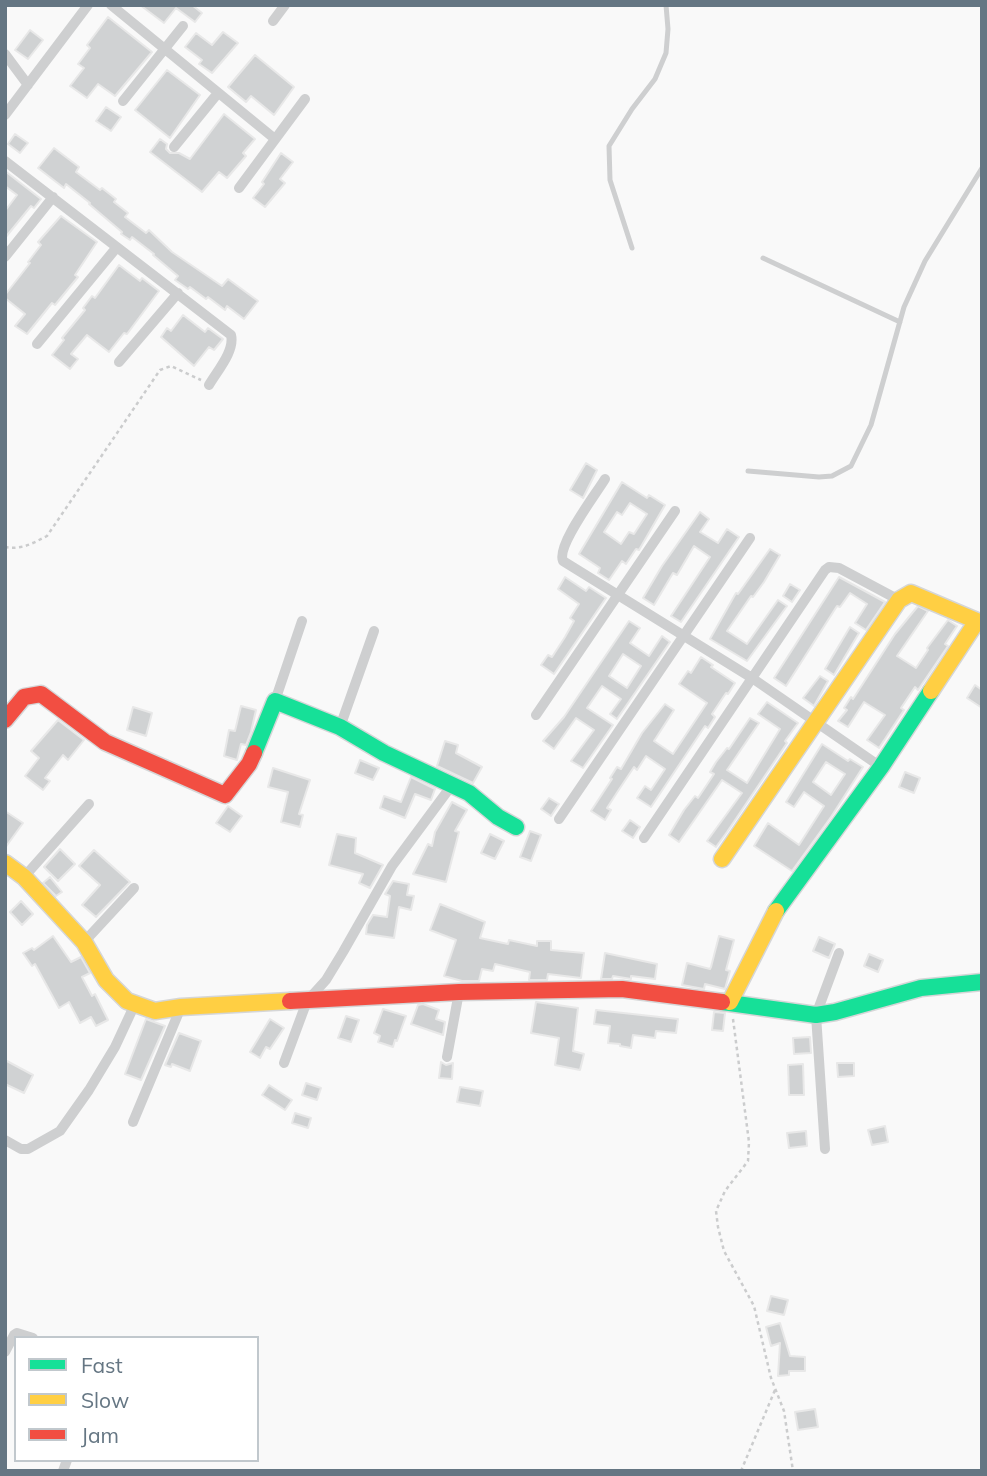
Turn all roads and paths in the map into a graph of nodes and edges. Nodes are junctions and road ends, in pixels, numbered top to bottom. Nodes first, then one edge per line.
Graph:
1 (88, 5) edge
2 (111, 5) edge
3 (285, 5) edge
4 (666, 5) edge
5 (273, 21) dead end
6 (183, 26) dead end
7 (165, 48) junction
8 (5, 54) edge
9 (28, 85) junction
10 (219, 93) junction
11 (305, 99) dead end
12 (123, 101) dead end
13 (5, 115) edge
14 (275, 139) junction
15 (174, 147) dead end
16 (5, 161) edge
17 (982, 168) edge
18 (240, 188) dead end
19 (53, 197) junction
20 (117, 247) junction
21 (632, 248) dead end
22 (5, 257) edge
23 (763, 258) dead end
24 (178, 293) junction
25 (900, 322) junction
26 (37, 344) dead end
27 (119, 362) dead end
28 (209, 385) joint
29 (748, 471) dead end
30 (605, 479) dead end
31 (675, 511) dead end
32 (750, 538) dead end
33 (5, 547) edge
34 (617, 596) junction
35 (899, 600) junction
36 (302, 621) dead end
37 (374, 631) dead end
38 (683, 636) junction
39 (752, 678) junction
40 (275, 701) junction
41 (536, 715) dead end
42 (5, 720) edge
43 (816, 723) junction
44 (340, 727) junction
45 (881, 767) junction
46 (452, 785) junction
47 (89, 804) dead end
48 (559, 819) dead end
49 (516, 827) dead end
50 (644, 838) dead end
51 (722, 859) dead end
52 (5, 863) edge
53 (24, 877) junction
54 (134, 888) dead end
55 (84, 942) junction
56 (839, 953) dead end
57 (982, 982) edge
58 (459, 992) junction
59 (307, 1000) junction
60 (730, 1002) junction
61 (135, 1004) junction
62 (181, 1007) junction
63 (816, 1015) junction
64 (447, 1057) dead end
65 (284, 1063) dead end
66 (133, 1122) dead end
67 (5, 1140) edge
68 (825, 1149) dead end
69 (20, 1336) edge
70 (5, 1352) edge
71 (775, 1390) junction
72 (741, 1471) edge
73 (793, 1471) edge

1 - 9 street
2 - 7 street
3 - 5 street
4 - 21 lane
6 - 7 street
7 - 10 street
7 - 12 street
8 - 9 street
9 - 13 street
10 - 14 street
10 - 15 street
11 - 14 street
14 - 18 street
16 - 19 street
17 - 25 lane
19 - 20 street
19 - 22 street
20 - 24 street
20 - 26 street
23 - 25 lane
24 - 27 street
24 - 28 street
25 - 29 lane
28 - 33 path
30 - 34 street
31 - 34 street
32 - 38 street
34 - 38 street
34 - 41 street
35 - 39 street
35 - 43 street
35 - 45 street
36 - 40 street
37 - 44 street
38 - 39 street
38 - 48 street
39 - 43 street
39 - 50 street
40 - 42 street
40 - 44 street
43 - 45 street
43 - 51 street
44 - 46 street
45 - 60 street
46 - 49 street
46 - 59 street
47 - 53 street
52 - 53 street
53 - 55 street
54 - 55 street
55 - 61 street
56 - 63 street
57 - 63 street
58 - 59 street
58 - 60 street
58 - 64 street
59 - 62 street
59 - 65 street
60 - 63 street
60 - 71 path
61 - 62 street
61 - 67 street
62 - 66 street
63 - 68 street
69 - 70 street
71 - 72 path
71 - 73 path

